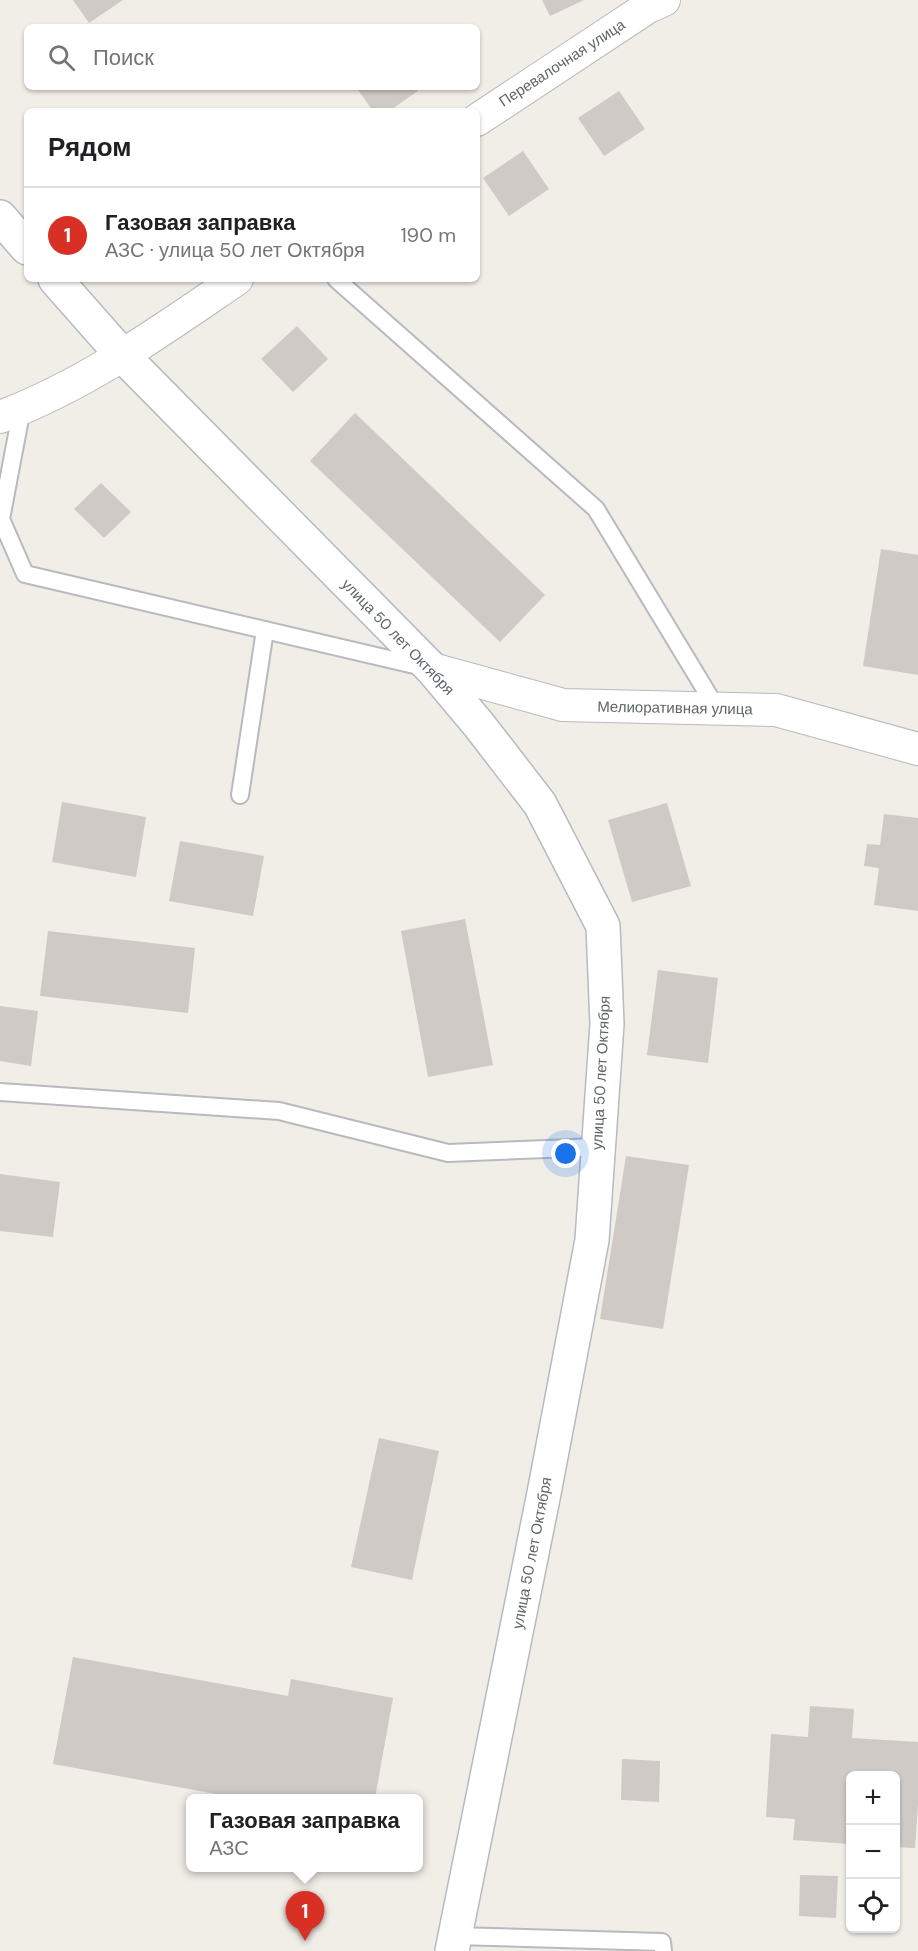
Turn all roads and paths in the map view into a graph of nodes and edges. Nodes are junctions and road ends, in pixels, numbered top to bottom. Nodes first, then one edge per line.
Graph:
1 (653, 2) edge
2 (480, 118) edge
3 (0, 217) edge
4 (24, 245) edge
5 (58, 282) edge
6 (233, 282) edge
7 (339, 282) edge
8 (123, 356) junction
9 (11, 413) edge
10 (265, 630) junction
11 (432, 669) junction
12 (717, 709) junction
13 (918, 749) edge
14 (240, 795) dead end
15 (0, 1092) edge
16 (598, 1147) junction
17 (453, 1943) edge
18 (663, 1951) edge

1 - 2 street, Перевалочная улица
3 - 4 main road
5 - 8 main road, улица 50 лет Октября
6 - 8 street
7 - 12 lane
8 - 9 street
8 - 11 main road, улица 50 лет Октября
9 - 10 lane
10 - 11 lane
10 - 14 lane
11 - 12 street, Мелиоративная улица
11 - 16 main road, улица 50 лет Октября
12 - 13 street, Мелиоративная улица
15 - 16 lane
16 - 17 main road, улица 50 лет Октября
17 - 18 lane

